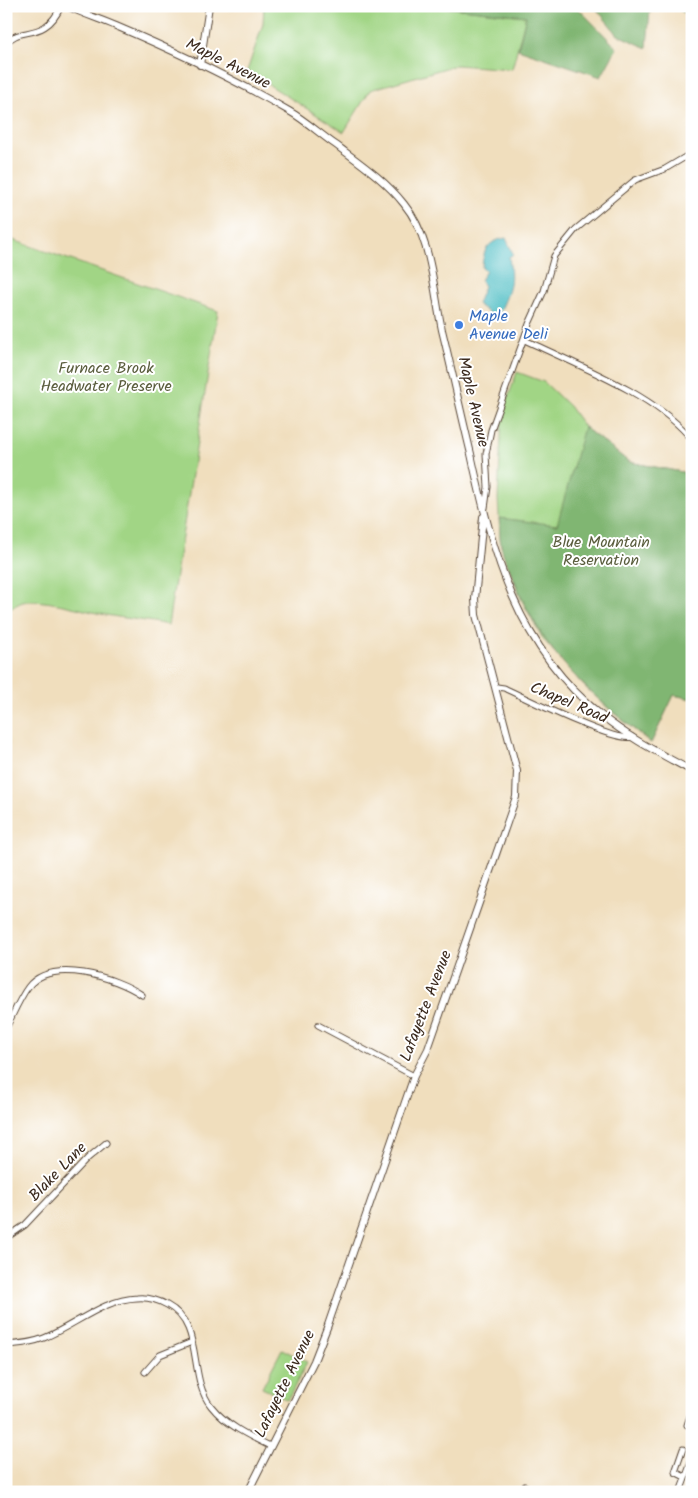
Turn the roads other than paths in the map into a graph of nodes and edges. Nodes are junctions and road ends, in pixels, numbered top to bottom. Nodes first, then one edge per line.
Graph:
1 (61, 6) edge
2 (67, 6) edge
3 (209, 6) edge
4 (6, 44) edge
5 (200, 64) junction
6 (692, 153) edge
7 (525, 340) junction
8 (688, 435) dead end
9 (484, 513) junction
10 (497, 687) junction
11 (632, 737) junction
12 (692, 771) edge
13 (142, 995) dead end
14 (318, 1026) dead end
15 (6, 1028) edge
16 (414, 1076) junction
17 (106, 1143) dead end
18 (6, 1238) edge
19 (192, 1342) junction
20 (6, 1345) edge
21 (146, 1372) dead end
22 (692, 1410) edge
23 (692, 1426) edge
24 (270, 1446) junction
25 (683, 1449) dead end
26 (692, 1460) edge
27 (685, 1477) junction
28 (248, 1492) edge
29 (680, 1492) edge

1 - 4 street
2 - 5 street, Maple Avenue
3 - 5 street
5 - 9 street, Maple Avenue
6 - 7 street
7 - 8 street
7 - 9 street
9 - 10 street, Lafayette Avenue
9 - 11 street, Maple Avenue
10 - 11 street, Chapel Road
10 - 16 street, Lafayette Avenue
11 - 12 street, Maple Avenue
13 - 15 street
14 - 16 street
16 - 24 street, Lafayette Avenue
17 - 18 street, Blake Lane
19 - 20 street
19 - 21 street
19 - 24 street
22 - 23 street
24 - 28 street, Lafayette Avenue
25 - 27 street
26 - 27 street
27 - 29 street

